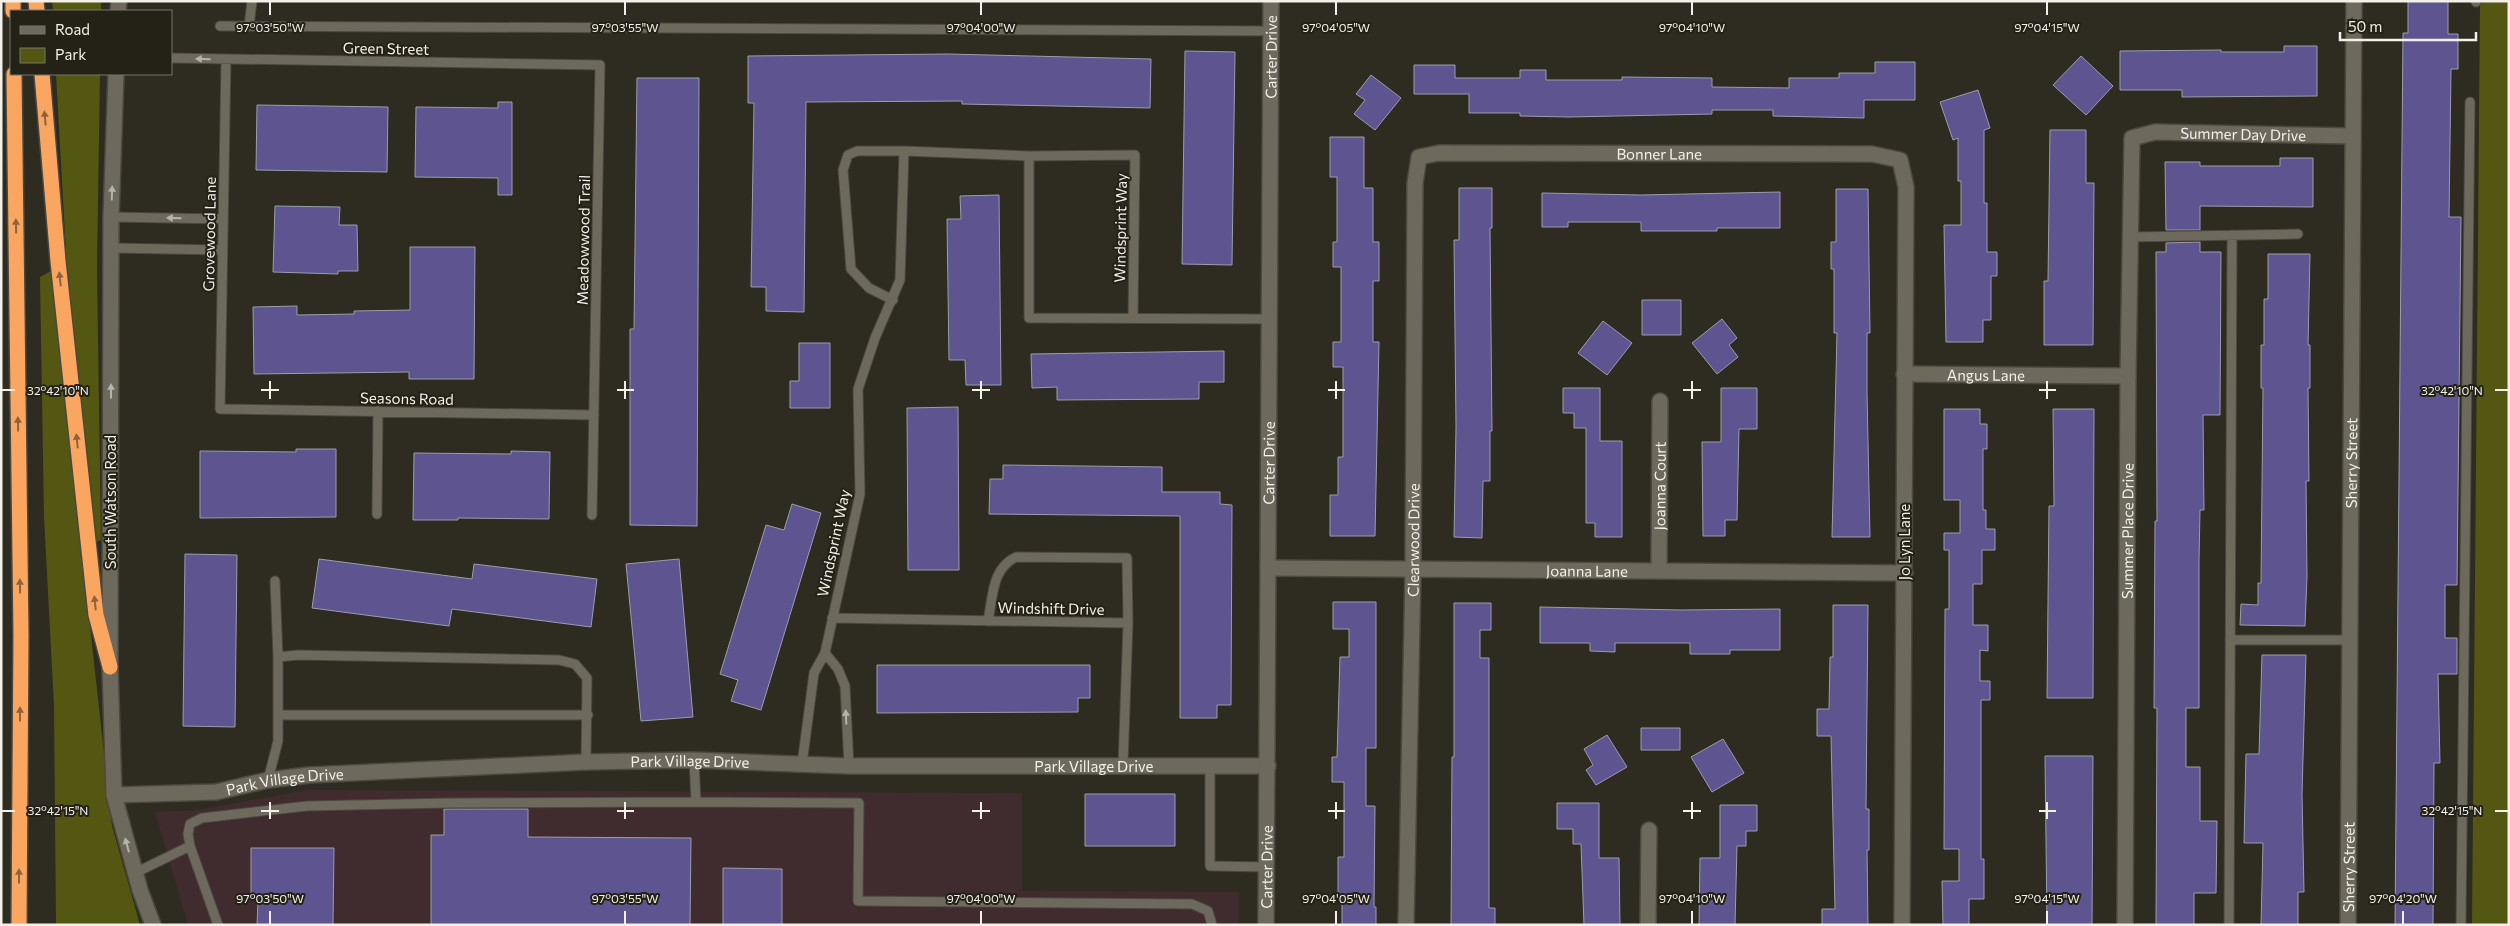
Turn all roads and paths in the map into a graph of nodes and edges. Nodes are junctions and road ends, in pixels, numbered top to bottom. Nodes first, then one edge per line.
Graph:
1 (252, 1) edge
2 (1271, 1) edge
3 (2354, 1) edge
4 (220, 26) dead end
5 (249, 26) junction
6 (1272, 31) junction
7 (172, 58) edge
8 (226, 59) junction
9 (600, 65) joint
10 (14, 75) edge
11 (42, 75) edge
12 (116, 75) edge
13 (2470, 102) dead end
14 (2353, 136) junction
15 (2132, 138) joint
16 (904, 151) junction
17 (1028, 156) junction
18 (1419, 157) joint
19 (1900, 160) joint
20 (111, 217) junction
21 (223, 219) junction
22 (2298, 234) dead end
23 (2232, 235) junction
24 (2131, 237) junction
25 (111, 248) junction
26 (222, 250) junction
27 (893, 300) junction
28 (1133, 318) junction
29 (1270, 319) junction
30 (1904, 374) junction
31 (2128, 376) junction
32 (1660, 402) dead end
33 (220, 409) joint
34 (378, 411) junction
35 (594, 415) junction
36 (377, 514) dead end
37 (592, 515) dead end
38 (1268, 568) junction
39 (1413, 570) junction
40 (1659, 570) junction
41 (1904, 573) junction
42 (276, 581) dead end
43 (832, 618) junction
44 (988, 621) junction
45 (1128, 623) junction
46 (2230, 640) junction
47 (2350, 640) junction
48 (825, 653) junction
49 (278, 657) junction
50 (110, 667) junction
51 (278, 715) junction
52 (588, 715) junction
53 (694, 760) junction
54 (586, 762) junction
55 (802, 764) junction
56 (1122, 765) junction
57 (849, 766) junction
58 (1210, 766) junction
59 (1268, 766) junction
60 (268, 780) junction
61 (114, 795) junction
62 (696, 802) junction
63 (1649, 830) dead end
64 (190, 846) junction
65 (1266, 867) junction
66 (135, 872) junction
67 (19, 925) edge
68 (153, 925) edge
69 (218, 925) edge
70 (1212, 925) edge
71 (1266, 925) edge
72 (1406, 925) edge
73 (1648, 925) edge
74 (1902, 925) edge
75 (2125, 925) edge
76 (2229, 925) edge
77 (2348, 925) edge
78 (2461, 925) edge

1 - 5 lane
2 - 6 street, Carter Drive
3 - 14 street, Sherry Street
4 - 5 lane
5 - 6 lane
6 - 29 street, Carter Drive
8 -> 7 lane, Green Street
8 - 9 lane, Green Street
8 - 21 lane, Grovewood Lane
9 - 35 lane, Meadowwood Trail
67 -> 10 highway
50 -> 11 highway
20 -> 12 street, South Watson Road
13 - 78 lane
14 - 15 street, Summer Day Drive
14 - 47 street, Sherry Street
15 - 24 street, Summer Place Drive
16 - 17 lane, Windsprint Way
16 - 27 lane, Windsprint Way
16 - 27 lane, Windsprint Way
17 - 28 lane
17 - 28 lane, Windsprint Way
18 - 19 street, Bonner Lane
18 - 39 street, Clearwood Drive
19 - 30 street, Jo Lyn Lane
21 -> 20 lane
20 - 25 street, South Watson Road
21 - 26 lane, Grovewood Lane
22 - 23 lane
23 - 24 lane
23 - 46 lane
24 - 31 street, Summer Place Drive
25 - 26 lane
50 -> 25 street, South Watson Road
26 - 33 lane, Grovewood Lane
27 - 43 lane, Windsprint Way
28 - 29 lane
29 - 38 street, Carter Drive
30 - 31 street, Angus Lane
30 - 41 street, Jo Lyn Lane
31 - 75 street, Summer Place Drive
32 - 40 street, Joanna Court
33 - 34 lane, Seasons Road
34 - 35 lane, Seasons Road
34 - 36 lane
35 - 37 lane, Meadowwood Trail
38 - 39 street, Joanna Lane
38 - 59 street, Carter Drive
39 - 40 street, Joanna Lane
39 - 72 street, Clearwood Drive
40 - 41 street, Joanna Lane
41 - 74 street, Jo Lyn Lane
42 - 49 lane
43 - 44 lane, Windshift Drive
43 - 48 lane, Windsprint Way
44 - 45 lane, Windshift Drive
44 - 45 lane
45 - 56 lane
46 - 47 lane
46 - 76 lane
47 - 77 street, Sherry Street
48 - 55 lane, Windsprint Way
57 -> 48 lane
49 - 51 lane
49 - 52 lane
50 - 61 street, South Watson Road
51 - 52 lane
51 - 60 lane
52 - 54 lane
53 - 54 street, Park Village Drive
53 - 55 street, Park Village Drive
53 - 62 lane
54 - 60 street, Park Village Drive
55 - 57 street, Park Village Drive
56 - 57 street, Park Village Drive
56 - 58 street, Park Village Drive
58 - 59 street, Park Village Drive
58 - 65 lane
59 - 65 street, Carter Drive
60 - 61 street, Park Village Drive
66 -> 61 street, South Watson Road
62 - 64 lane
62 - 70 lane
63 - 73 street
64 - 66 lane
64 - 69 lane
65 - 71 street, Carter Drive
66 - 68 street, South Watson Road

